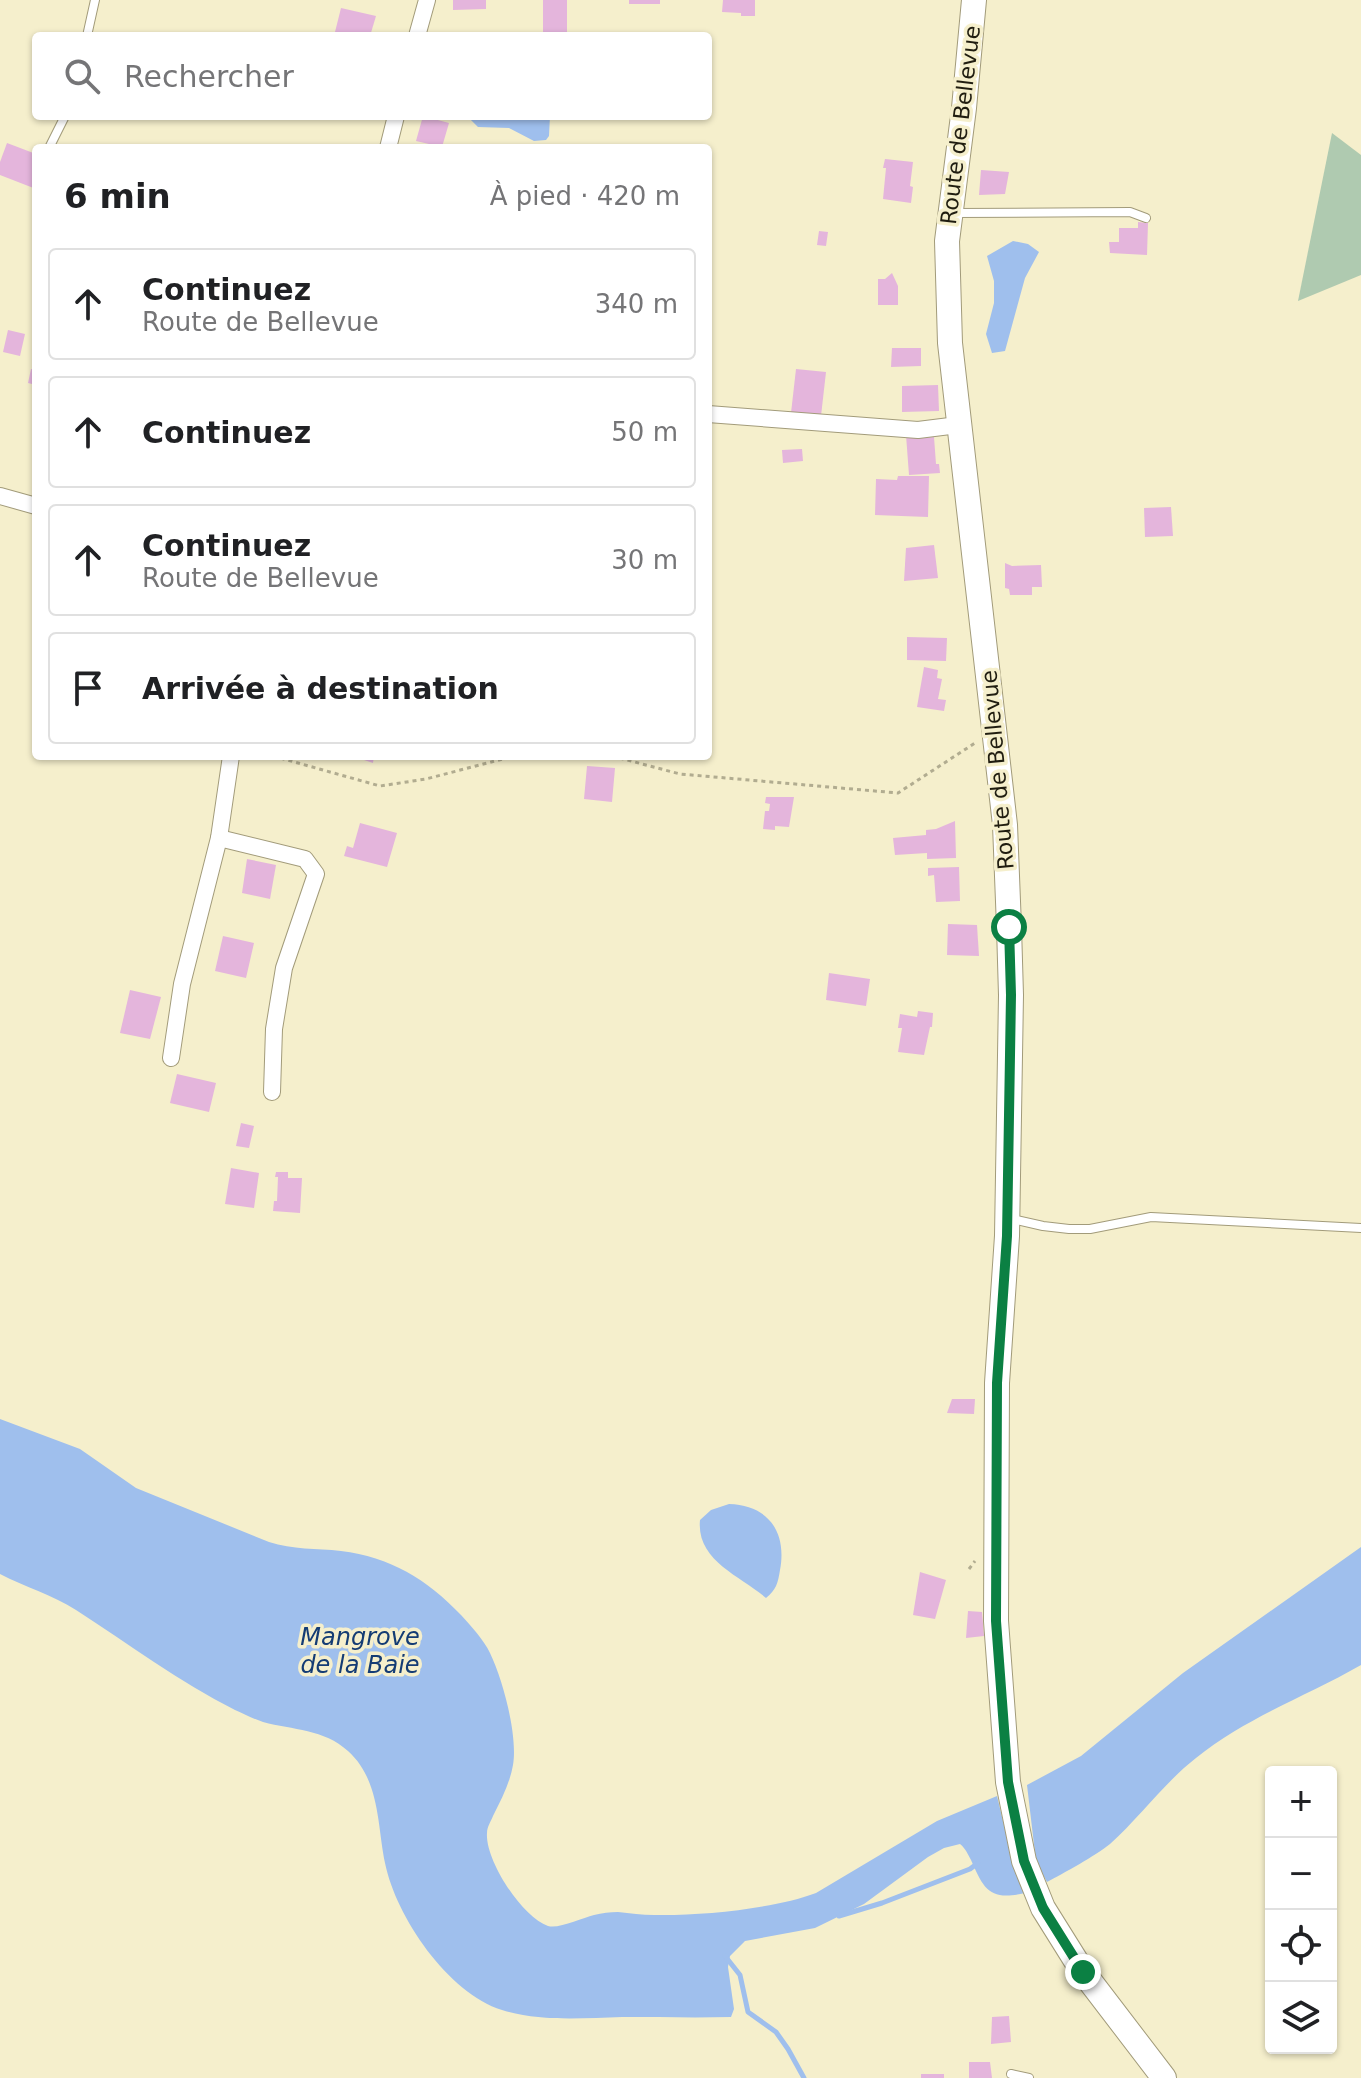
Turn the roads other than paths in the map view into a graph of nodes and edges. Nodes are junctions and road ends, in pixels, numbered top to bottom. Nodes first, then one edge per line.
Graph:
1 (95, 0) edge
2 (427, 0) edge
3 (974, 0) edge
4 (88, 32) edge
5 (418, 32) edge
6 (63, 120) edge
7 (395, 120) edge
8 (51, 144) edge
9 (389, 144) edge
10 (949, 213) junction
11 (1146, 218) dead end
12 (712, 414) edge
13 (958, 425) junction
14 (0, 496) edge
15 (32, 505) edge
16 (230, 760) edge
17 (219, 838) junction
18 (171, 1058) dead end
19 (272, 1092) dead end
20 (1007, 1217) junction
21 (1361, 1228) edge
22 (1011, 2074) dead end
23 (1029, 2078) edge
24 (1164, 2078) edge

1 - 4 lane
2 - 5 street
3 - 10 main road, Route de Bellevue
6 - 8 lane
7 - 9 street
10 - 11 lane
10 - 13 main road, Route de Bellevue
12 - 13 street
13 - 20 main road, Route de Bellevue
14 - 15 street
16 - 17 street
17 - 18 street
17 - 19 street
20 - 21 lane
20 - 24 main road, Route de Bellevue
22 - 23 lane

